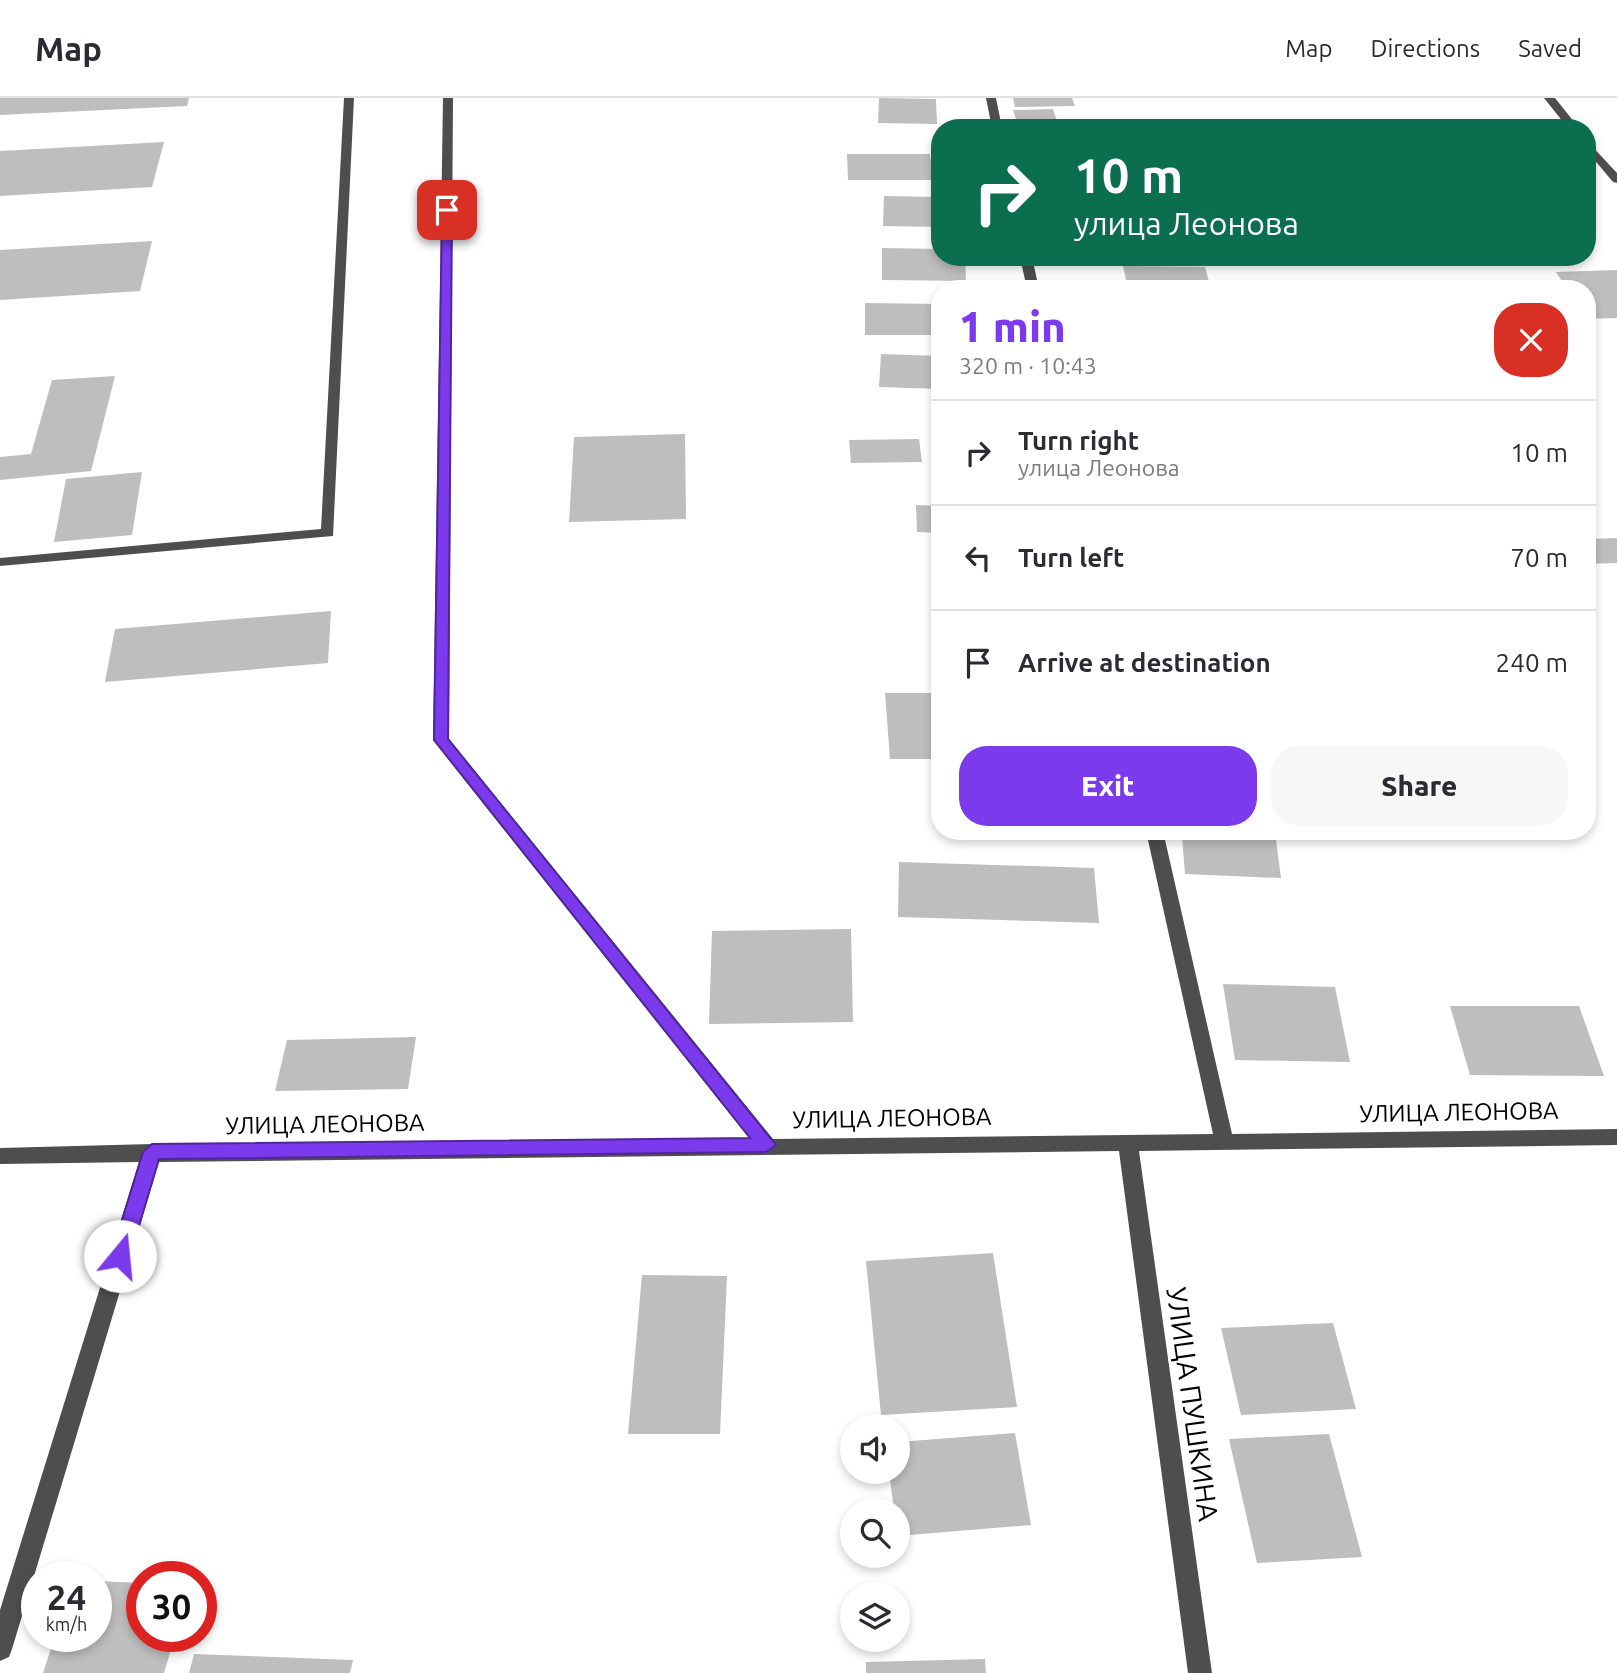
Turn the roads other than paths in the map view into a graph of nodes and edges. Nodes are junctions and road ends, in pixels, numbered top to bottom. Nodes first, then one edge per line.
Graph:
1 (349, 98) edge
2 (448, 98) edge
3 (991, 98) edge
4 (1549, 98) edge
5 (995, 119) edge
6 (1566, 119) edge
7 (1596, 155) edge
8 (1617, 180) edge
9 (0, 562) edge
10 (1156, 840) edge
11 (1617, 1137) edge
12 (1224, 1141) junction
13 (1128, 1142) junction
14 (766, 1145) junction
15 (152, 1152) junction
16 (0, 1156) edge
17 (0, 1649) edge
18 (1200, 1673) edge

1 - 9 street
2 - 14 street
3 - 5 street
4 - 6 street
7 - 8 street
10 - 12 street
11 - 12 street, УЛИЦА ЛЕОНОВА
12 - 13 street, УЛИЦА ЛЕОНОВА
13 - 14 street, УЛИЦА ЛЕОНОВА
13 - 18 street, УЛИЦА ПУШКИНА
14 - 15 street, УЛИЦА ЛЕОНОВА
15 - 16 street, УЛИЦА ЛЕОНОВА
15 - 17 street

